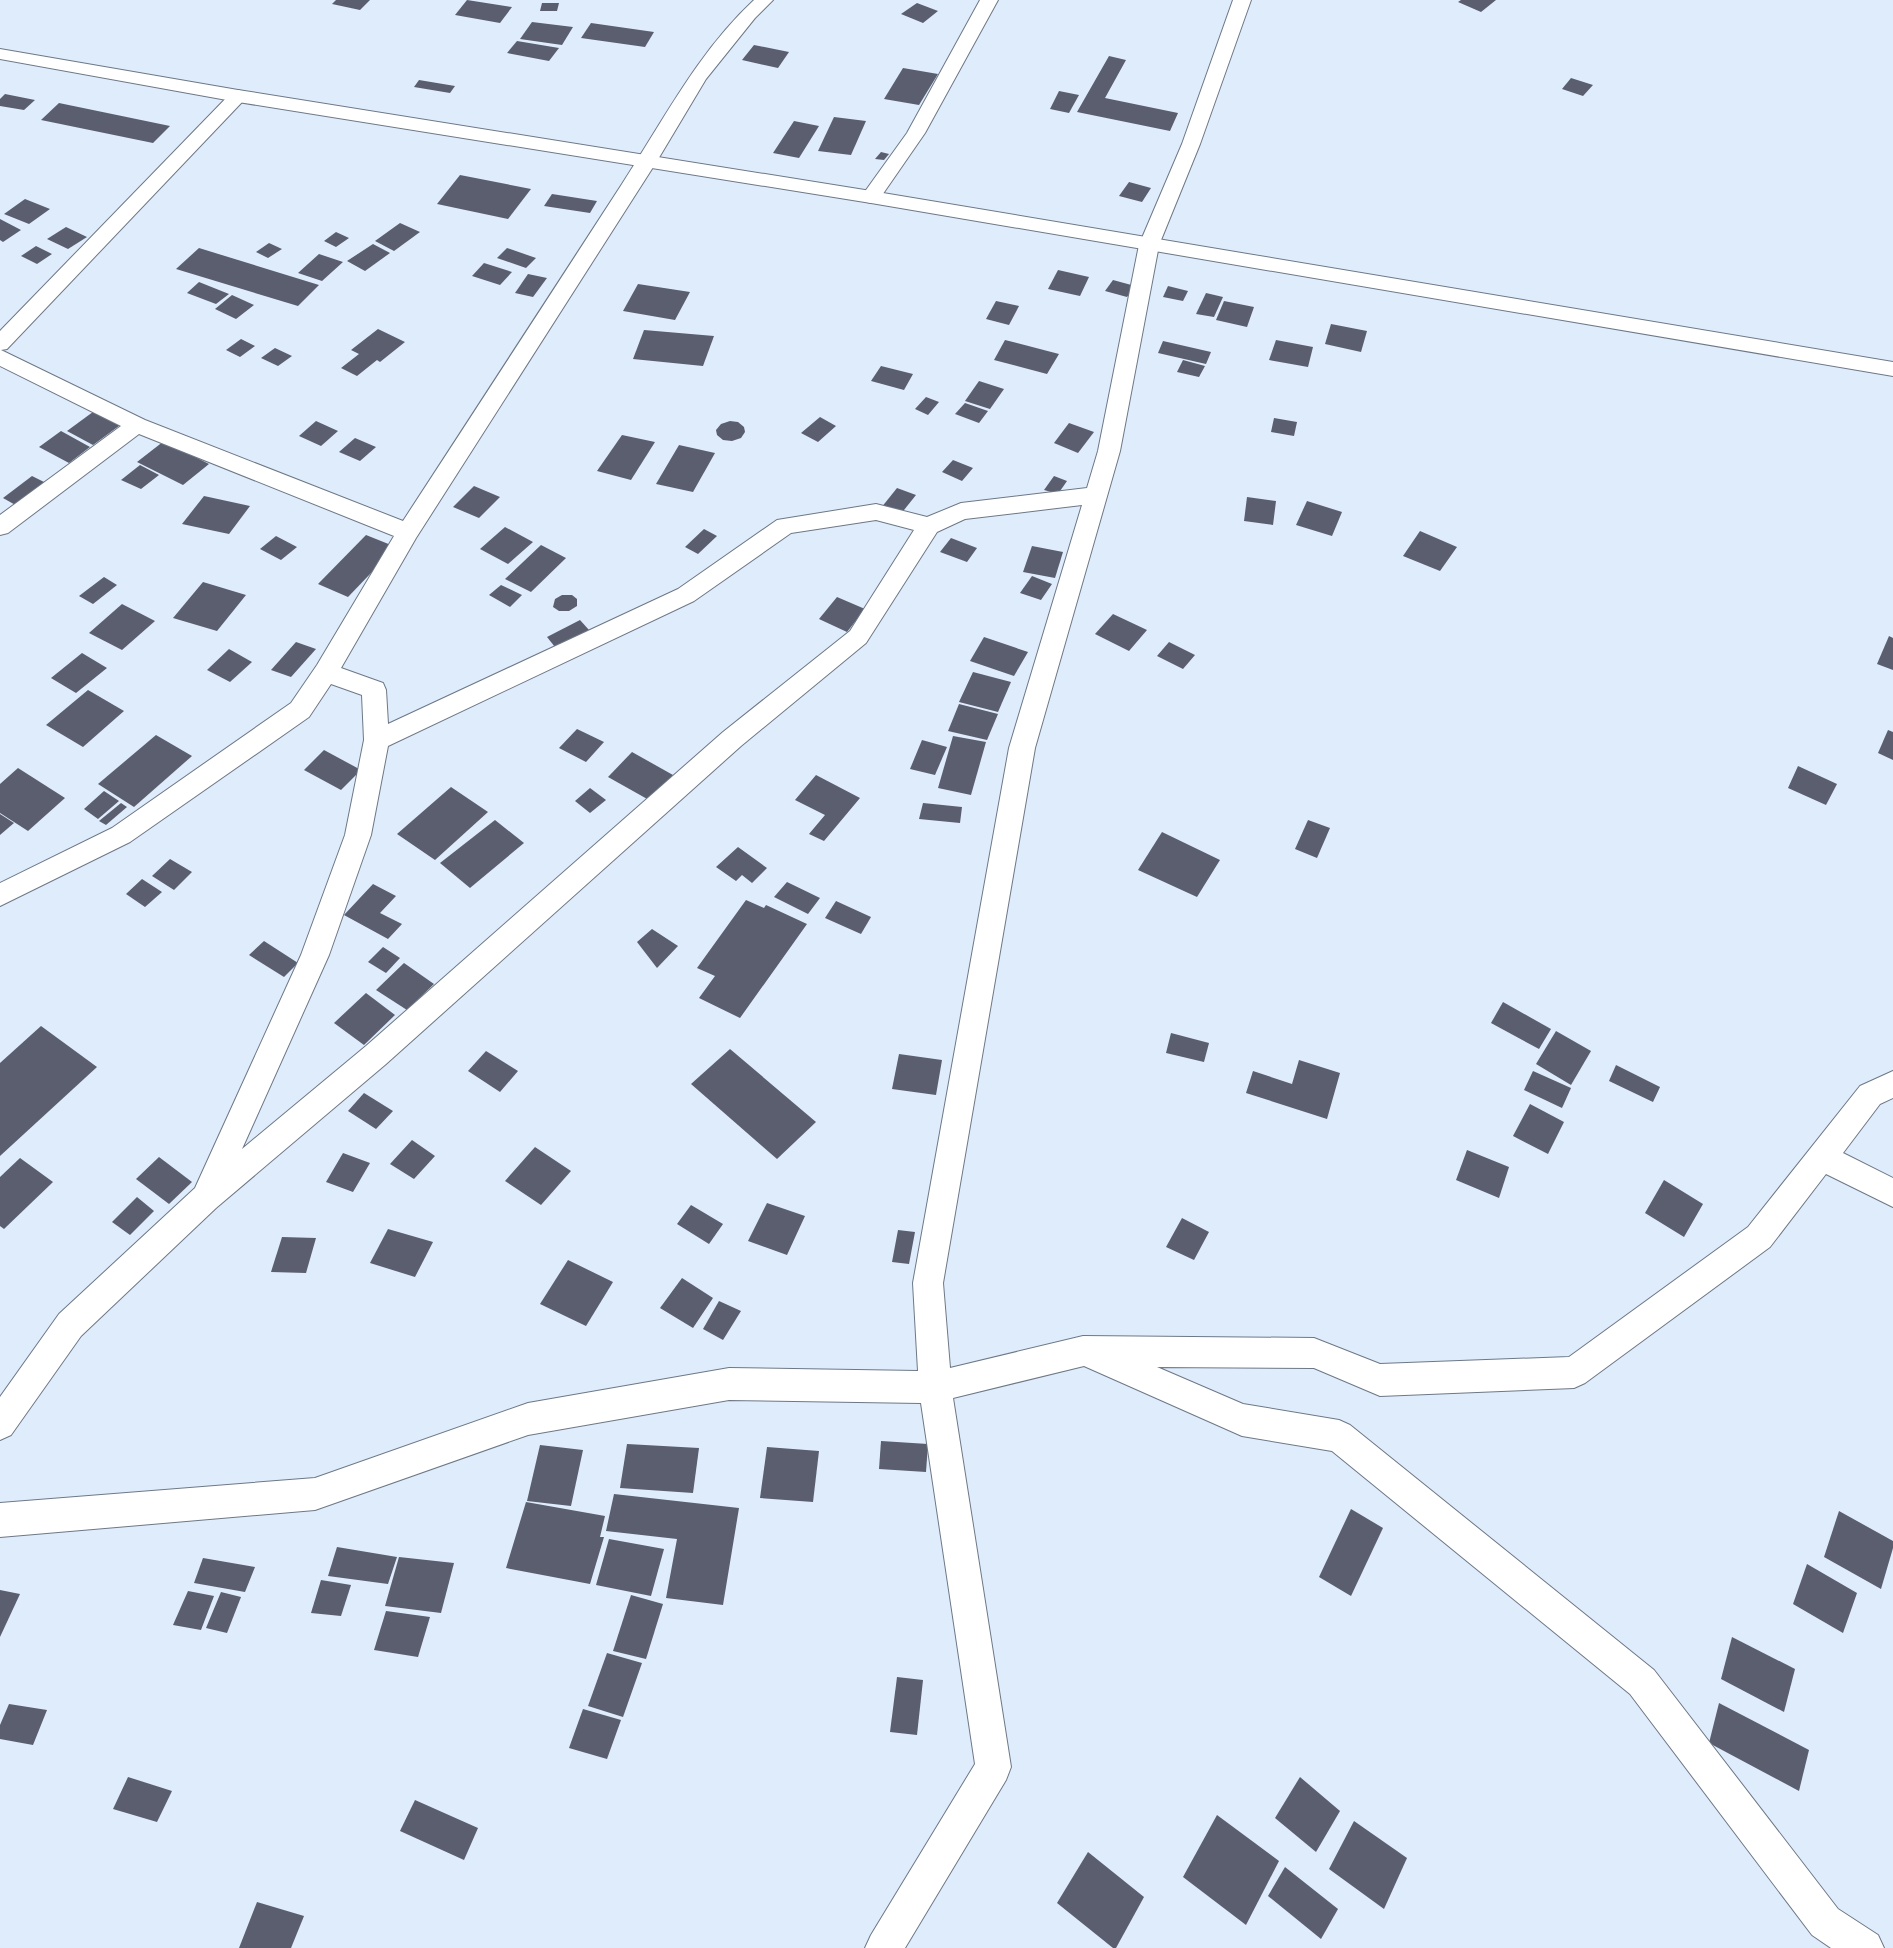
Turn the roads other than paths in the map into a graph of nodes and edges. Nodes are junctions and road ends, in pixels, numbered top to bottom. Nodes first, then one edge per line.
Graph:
1 (764, 0) edge
2 (989, 0) edge
3 (1242, 0) edge
4 (0, 54) edge
5 (238, 96) junction
6 (647, 161) junction
7 (872, 197) junction
8 (1149, 245) junction
9 (0, 344) edge
10 (0, 357) edge
11 (1893, 369) edge
12 (137, 425) junction
13 (1096, 495) junction
14 (929, 526) junction
15 (0, 527) edge
16 (408, 532) junction
17 (326, 672) junction
18 (377, 740) junction
19 (0, 895) edge
20 (1893, 1084) edge
21 (1822, 1157) junction
22 (1893, 1193) edge
23 (205, 1198) junction
24 (1083, 1351) junction
25 (935, 1386) junction
26 (0, 1424) edge
27 (0, 1520) edge
28 (884, 1948) edge
29 (1865, 1948) edge

1 - 6 street
2 - 7 street
3 - 8 street
4 - 5 street
5 - 6 street
5 - 9 street
6 - 7 street
6 - 16 street
7 - 8 street
8 - 11 street
8 - 13 street
10 - 12 street
12 - 15 street
12 - 16 street
13 - 14 street
13 - 25 street
14 - 18 street
14 - 23 street
16 - 17 street
17 - 18 street
17 - 19 street
18 - 23 street
20 - 21 street
21 - 22 street
21 - 24 street
23 - 26 street
24 - 25 street
24 - 29 street
25 - 27 street
25 - 28 street

